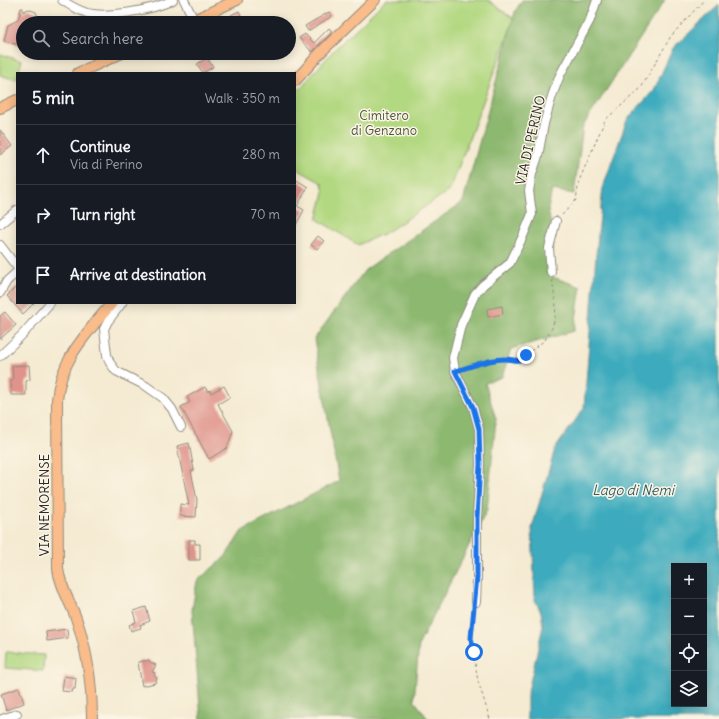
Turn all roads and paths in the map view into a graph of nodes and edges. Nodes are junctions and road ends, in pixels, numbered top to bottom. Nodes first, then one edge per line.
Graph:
1 (62, 0) edge
2 (173, 0) edge
3 (184, 0) edge
4 (237, 0) edge
5 (375, 0) edge
6 (597, 0) edge
7 (704, 0) edge
8 (189, 16) edge
9 (202, 16) edge
10 (107, 60) edge
11 (80, 72) edge
12 (296, 80) edge
13 (16, 100) edge
14 (0, 108) edge
15 (16, 211) edge
16 (556, 221) joint
17 (0, 224) edge
18 (0, 245) edge
19 (16, 266) edge
20 (551, 272) joint
21 (16, 273) edge
22 (0, 293) edge
23 (47, 304) edge
24 (111, 304) edge
25 (121, 304) edge
26 (0, 356) edge
27 (455, 371) junction
28 (181, 427) dead end
29 (476, 602) joint
30 (17, 714) dead end
31 (2, 719) edge
32 (92, 719) edge
33 (490, 719) edge

1 - 2 street
3 - 8 street
4 - 9 main road
5 - 12 main road
6 - 27 street, VIA DI PERINO
7 - 16 path
10 - 11 main road
13 - 14 main road
15 - 17 street
16 - 20 street
18 - 19 street
20 - 27 path
21 - 22 street
23 - 26 street
24 - 32 main road, VIA NEMORENSE
25 - 28 street
27 - 29 street, VIA DI PERINO
29 - 33 path
30 - 31 street

